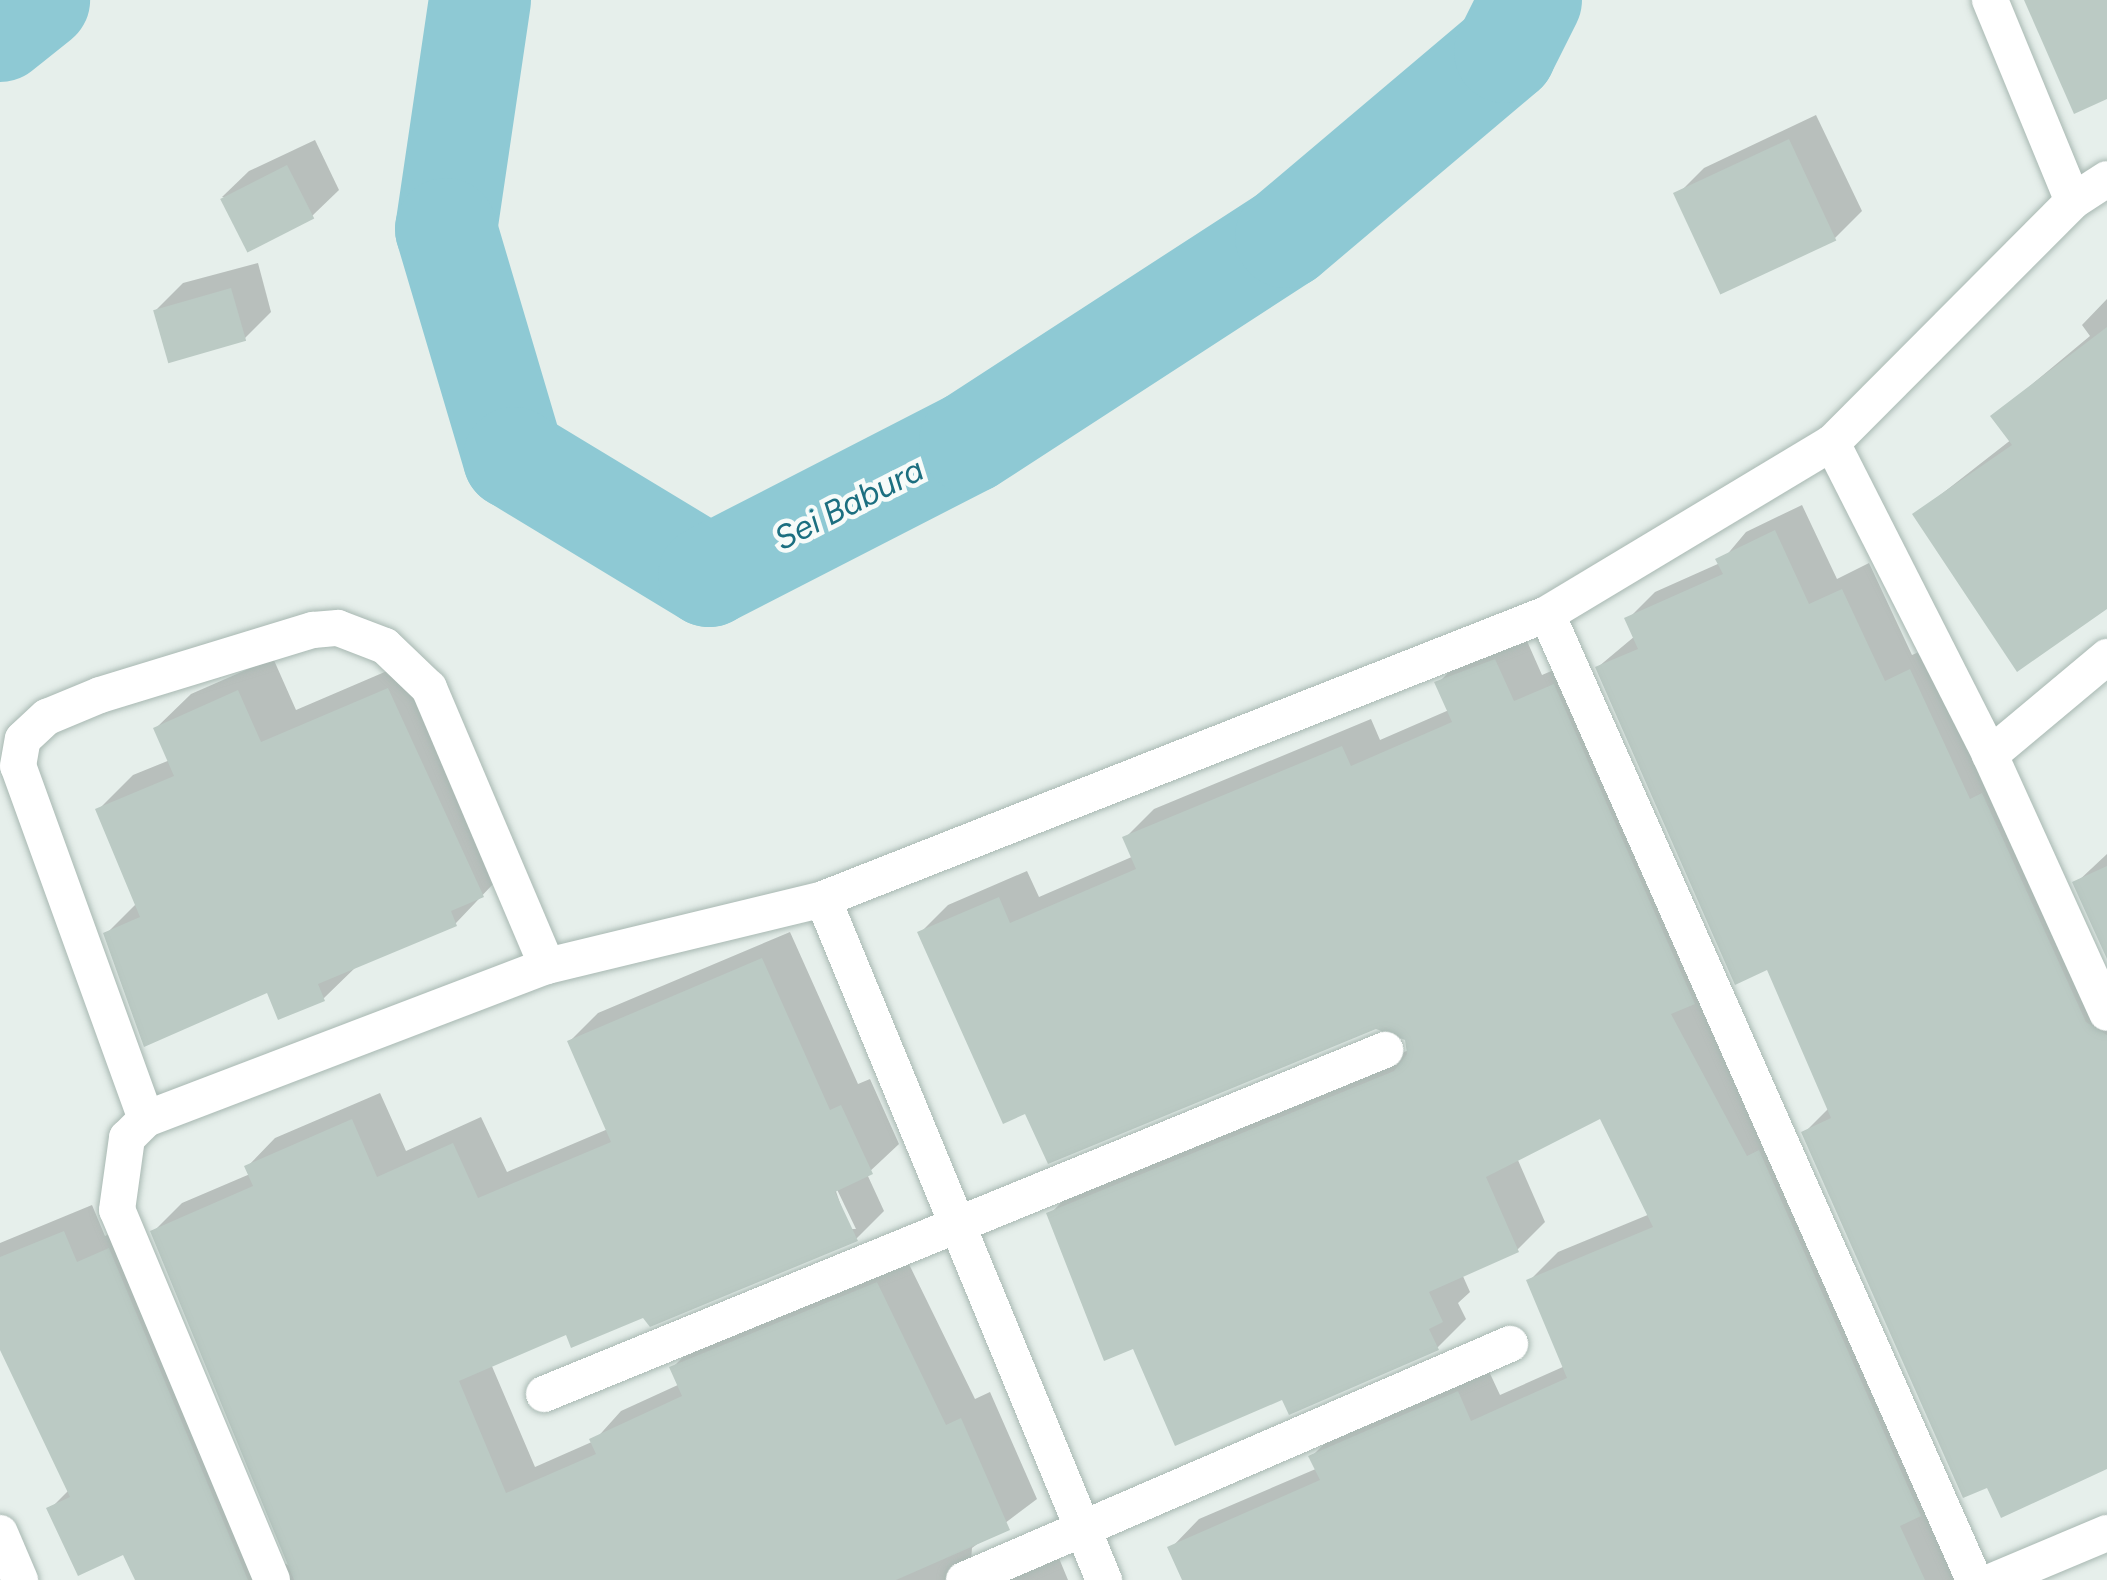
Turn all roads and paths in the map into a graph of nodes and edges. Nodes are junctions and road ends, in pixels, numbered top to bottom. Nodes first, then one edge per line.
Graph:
1 (1990, 0) edge
2 (2107, 179) edge
3 (2073, 201) junction
4 (1832, 443) junction
5 (1547, 614) junction
6 (2107, 657) edge
7 (1990, 755) junction
8 (823, 899) junction
9 (547, 967) junction
10 (2107, 1013) edge
11 (1385, 1050) dead end
12 (146, 1119) junction
13 (955, 1229) junction
14 (1510, 1344) dead end
15 (544, 1394) dead end
16 (1082, 1529) junction
17 (0, 1533) edge
18 (2107, 1533) edge
19 (20, 1580) edge
20 (272, 1580) edge
21 (964, 1580) edge
22 (1104, 1580) edge
23 (1974, 1580) edge
24 (1995, 1580) edge

1 - 3 street
2 - 3 street
3 - 4 street
4 - 5 street
4 - 7 street
5 - 8 street
5 - 23 street
6 - 7 street
7 - 10 street
8 - 9 street
8 - 13 street
9 - 12 street
9 - 12 street
11 - 13 street
12 - 20 street
13 - 15 street
13 - 16 street
14 - 16 street
16 - 21 street
16 - 22 street
17 - 19 street
18 - 24 street

